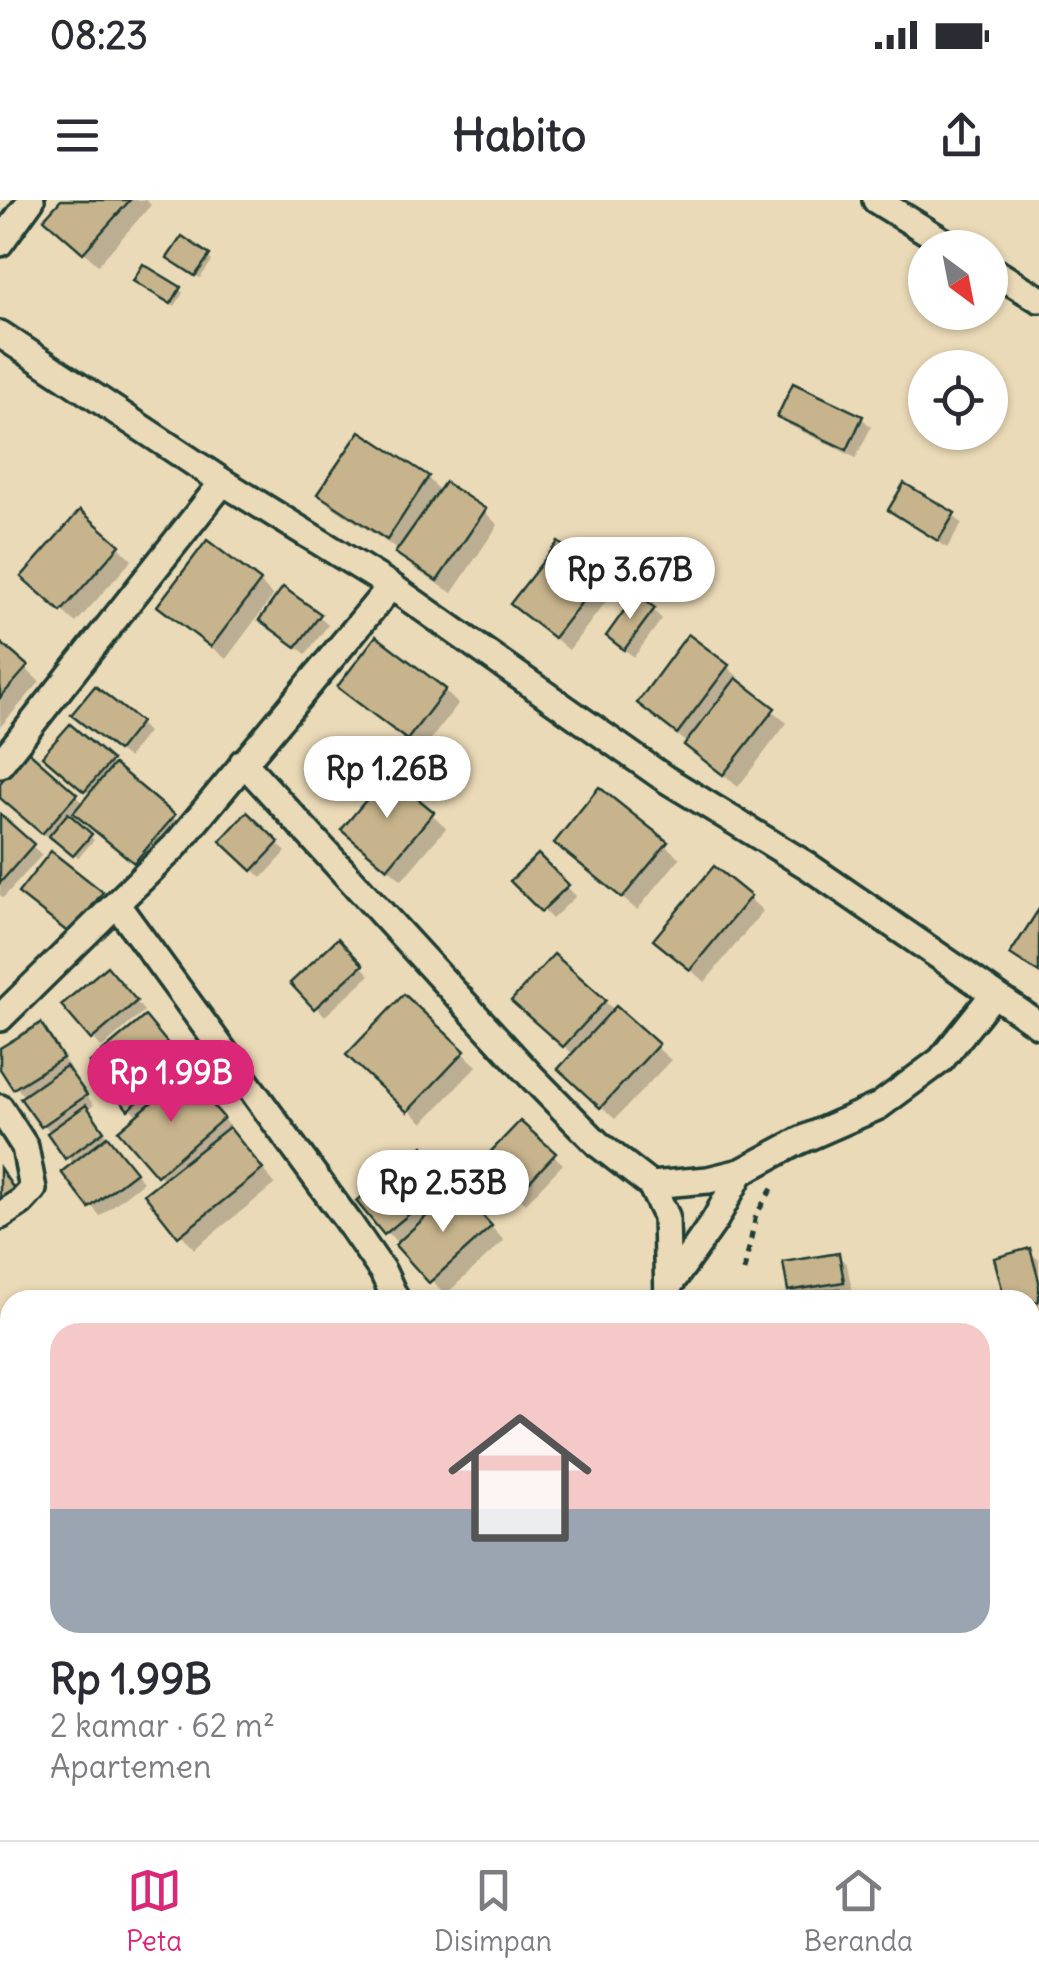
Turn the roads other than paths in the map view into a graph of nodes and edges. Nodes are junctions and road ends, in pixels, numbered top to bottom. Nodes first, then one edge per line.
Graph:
1 (31, 200) edge
2 (876, 200) edge
3 (925, 230) edge
4 (0, 243) edge
5 (1008, 280) edge
6 (1039, 299) edge
7 (0, 334) edge
8 (223, 482) junction
9 (391, 586) junction
10 (243, 762) junction
11 (0, 764) edge
12 (117, 905) junction
13 (993, 995) junction
14 (0, 1018) edge
15 (1039, 1025) edge
16 (0, 1108) edge
17 (741, 1172) junction
18 (651, 1186) junction
19 (0, 1216) edge
20 (391, 1290) edge
21 (668, 1290) edge
22 (671, 1290) edge

1 - 4 street
2 - 3 street
5 - 6 street
7 - 8 street
8 - 9 street
8 - 11 street
9 - 10 street
9 - 13 street
10 - 12 street
10 - 18 street
12 - 14 street
12 - 20 street
13 - 15 street
13 - 17 street
16 - 19 street
17 - 18 street
17 - 22 street
18 - 21 street

